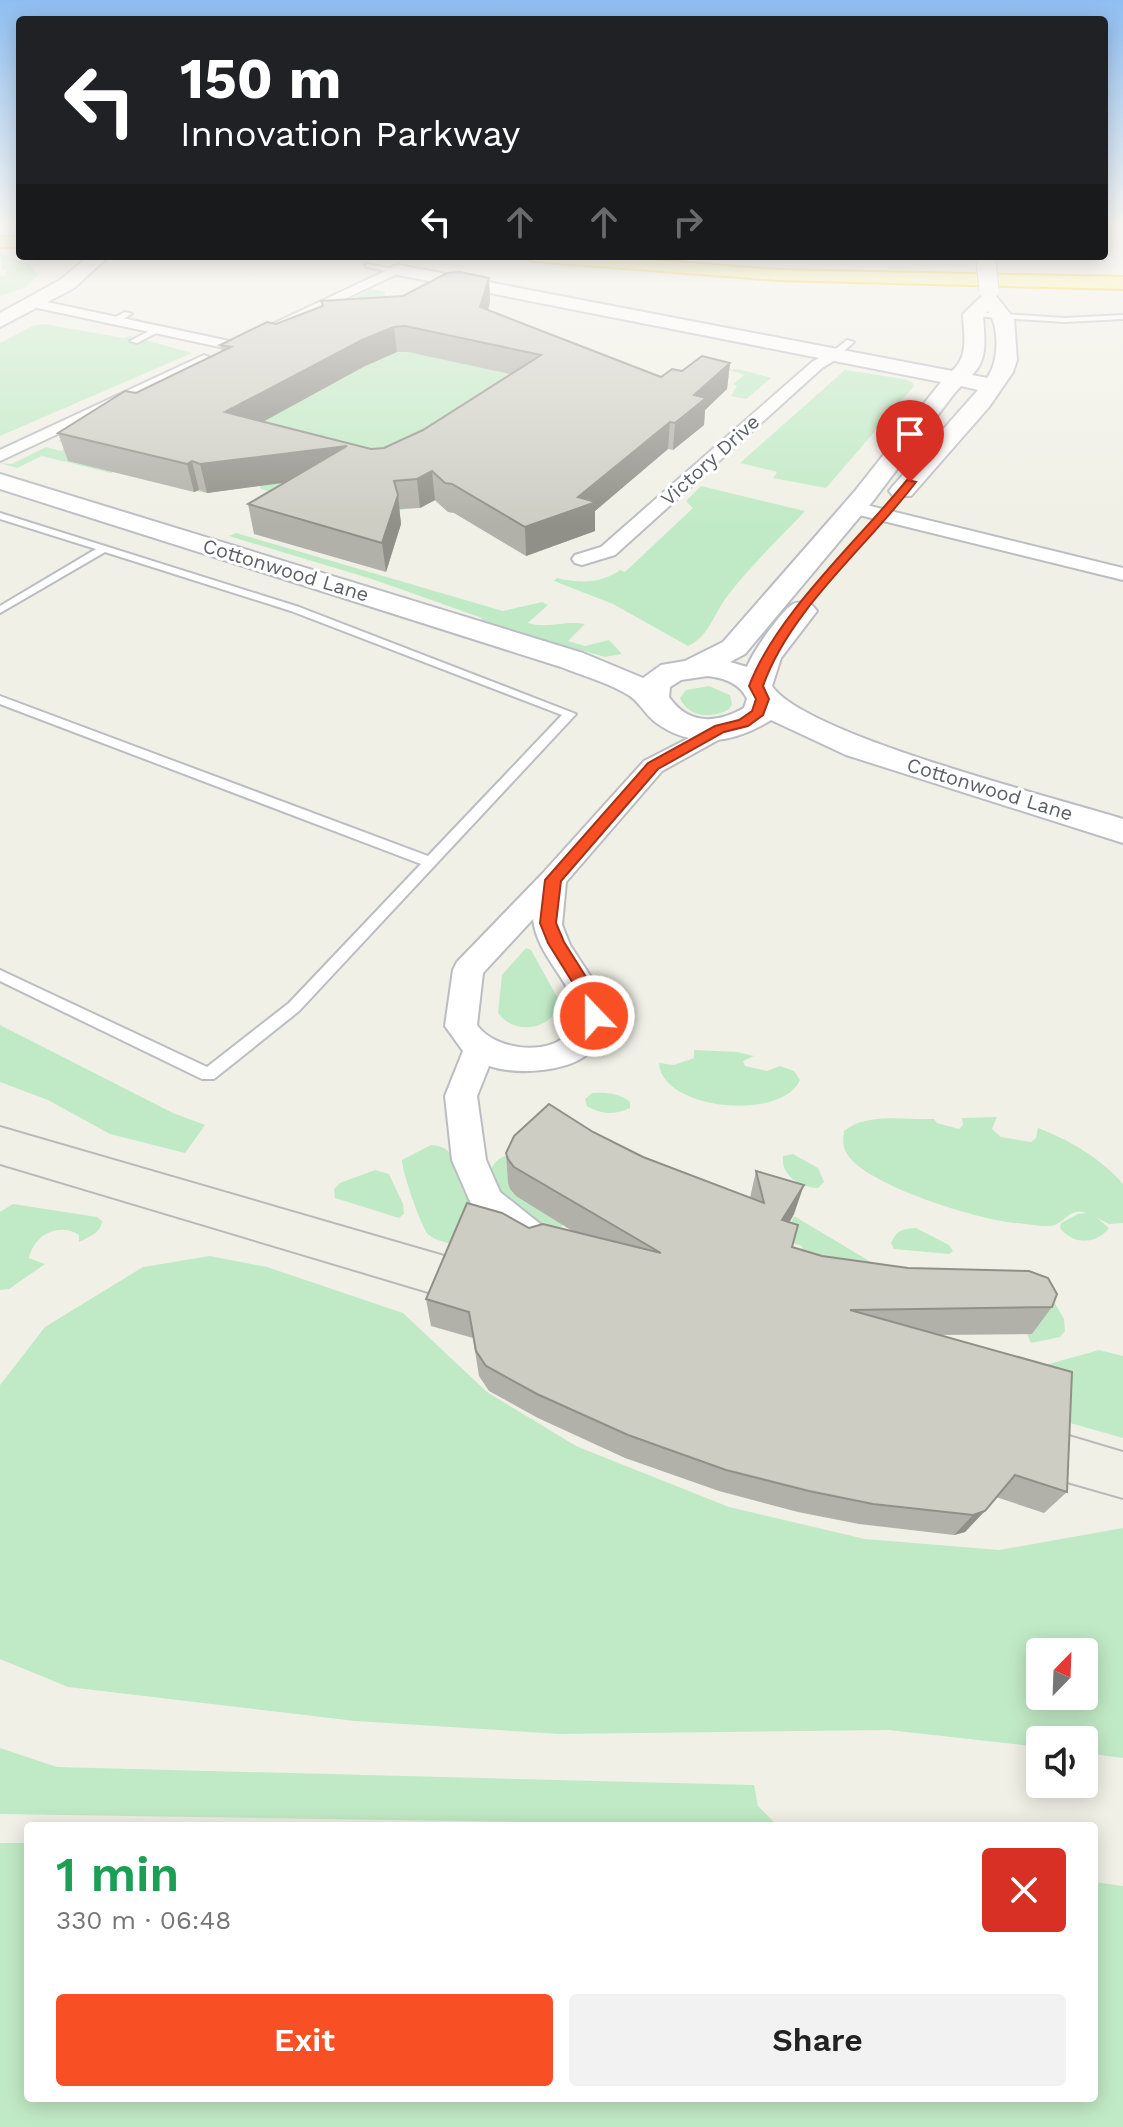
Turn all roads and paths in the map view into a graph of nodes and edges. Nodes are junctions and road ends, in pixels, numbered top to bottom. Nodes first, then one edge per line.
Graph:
1 (155, 327) edge
2 (273, 327) edge
3 (723, 327) edge
4 (983, 327) edge
5 (996, 327) edge
6 (160, 329) junction
7 (134, 341) dead end
8 (234, 346) junction
9 (843, 348) junction
10 (956, 378) junction
11 (993, 386) junction
12 (1, 456) edge
13 (0, 481) edge
14 (868, 511) junction
15 (0, 516) edge
16 (104, 549) junction
17 (582, 559) dead end
18 (1123, 574) edge
19 (0, 610) edge
20 (572, 660) junction
21 (685, 669) junction
22 (759, 692) junction
23 (0, 700) edge
24 (656, 706) junction
25 (726, 728) junction
26 (858, 748) junction
27 (653, 766) junction
28 (1123, 831) edge
29 (432, 863) junction
30 (553, 880) junction
31 (0, 975) edge
32 (480, 1048) junction
33 (531, 1238) edge

1 - 6 street
2 - 8 street
3 - 9 street
4 - 10 street
5 - 11 street
6 - 7 lane
6 - 8 street
8 - 12 street
9 - 10 street
9 - 17 street, Victory Drive
10 - 11 street
10 - 14 street
11 - 14 street
13 - 20 street, Cottonwood Lane
14 - 18 street
14 - 21 street
14 - 22 street
15 - 16 lane
16 - 19 lane
16 - 29 lane
20 - 21 street, Cottonwood Lane
20 - 24 street, Cottonwood Lane
21 - 22 street, Cottonwood Lane
21 - 24 street
22 - 25 street
22 - 26 street, Cottonwood Lane
23 - 29 lane
24 - 25 street, Cottonwood Lane
24 - 27 street
25 - 26 street, Cottonwood Lane
25 - 27 street
26 - 28 street, Cottonwood Lane
27 - 30 street
29 - 31 lane
30 - 32 street
30 - 32 street
32 - 33 street

